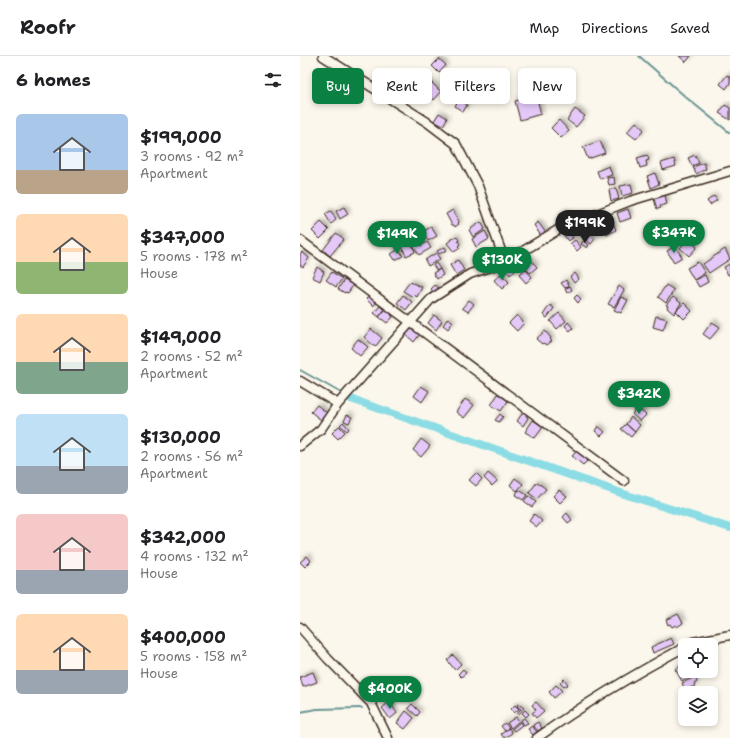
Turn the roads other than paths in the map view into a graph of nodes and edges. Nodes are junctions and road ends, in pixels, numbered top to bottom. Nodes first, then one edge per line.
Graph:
1 (323, 56) edge
2 (730, 172) edge
3 (300, 240) edge
4 (505, 262) junction
5 (410, 322) junction
6 (300, 382) edge
7 (342, 398) junction
8 (300, 446) edge
9 (624, 481) dead end
10 (300, 627) edge
11 (730, 635) edge
12 (714, 638) edge
13 (678, 651) edge
14 (388, 738) edge
15 (537, 738) edge

1 - 4 street
2 - 4 street
3 - 5 street
4 - 5 street
5 - 7 street
5 - 9 street
6 - 7 street
7 - 8 street
10 - 14 street
11 - 12 street
13 - 15 street

